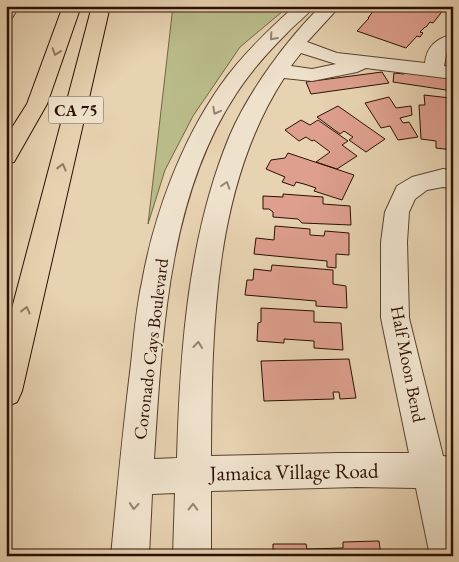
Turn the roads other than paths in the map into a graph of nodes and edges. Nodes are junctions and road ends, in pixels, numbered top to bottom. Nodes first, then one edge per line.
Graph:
1 (56, 6) edge
2 (72, 6) edge
3 (101, 6) edge
4 (305, 6) edge
5 (331, 6) edge
6 (453, 40) edge
7 (297, 45) junction
8 (374, 62) junction
9 (279, 71) junction
10 (443, 72) edge
11 (6, 156) edge
12 (453, 179) edge
13 (6, 391) edge
14 (442, 473) edge
15 (194, 474) junction
16 (136, 478) junction
17 (130, 556) edge
18 (192, 556) edge
19 (449, 556) edge

1 - 11 highway, CA 75
2 -> 11 highway
13 -> 3 highway, CA 75
4 -> 16 street, Coronado Cays Boulevard
5 - 7 street
6 - 10 street
7 - 8 street
7 - 9 street
8 - 9 street
8 - 10 street
15 -> 9 street
12 - 14 street, Half Moon Bend
14 - 15 street, Jamaica Village Road
14 - 19 street, Half Moon Bend
15 - 16 street, Jamaica Village Road
18 -> 15 street
16 -> 17 street, Coronado Cays Boulevard

